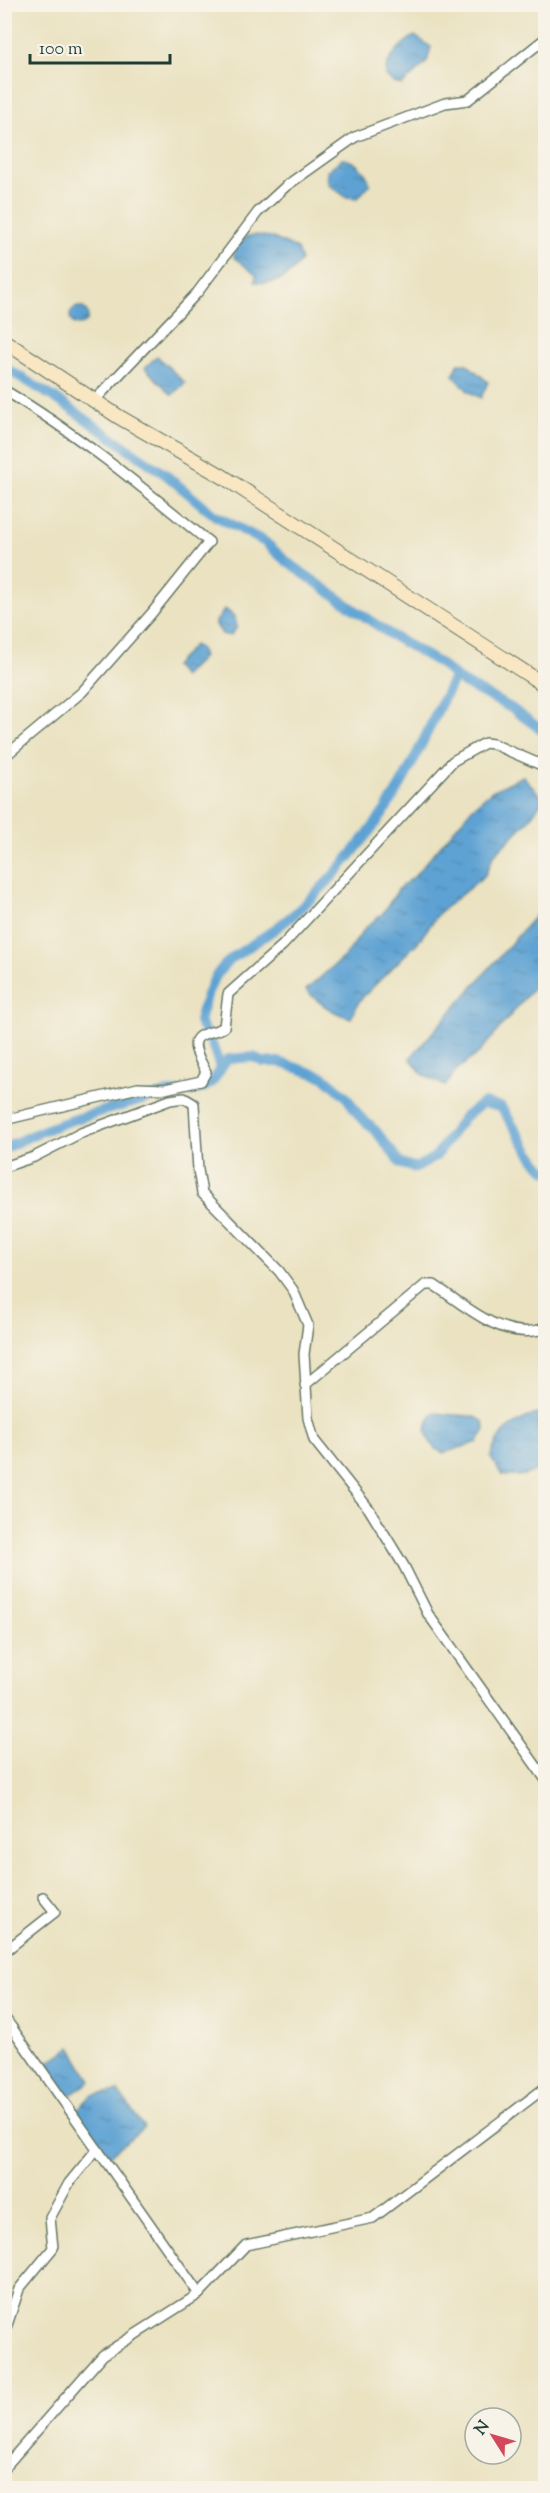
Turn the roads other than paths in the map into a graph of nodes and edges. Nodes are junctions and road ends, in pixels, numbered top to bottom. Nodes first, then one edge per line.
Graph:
1 (546, 38) edge
2 (4, 341) edge
3 (4, 390) edge
4 (95, 400) junction
5 (546, 686) edge
6 (4, 757) edge
7 (546, 767) edge
8 (4, 1120) edge
9 (4, 1167) edge
10 (546, 1328) edge
11 (305, 1385) junction
12 (546, 1780) edge
13 (44, 1898) dead end
14 (4, 1952) edge
15 (4, 2017) edge
16 (8, 2029) edge
17 (546, 2087) edge
18 (97, 2149) junction
19 (199, 2294) junction
20 (4, 2334) edge
21 (4, 2468) edge

1 - 4 street
2 - 4 street
3 - 6 street
4 - 5 street
7 - 8 street
9 - 11 street
10 - 11 street
11 - 12 street
13 - 14 street
15 - 16 street
16 - 18 street
17 - 19 street
18 - 19 street
18 - 20 street
19 - 21 street

